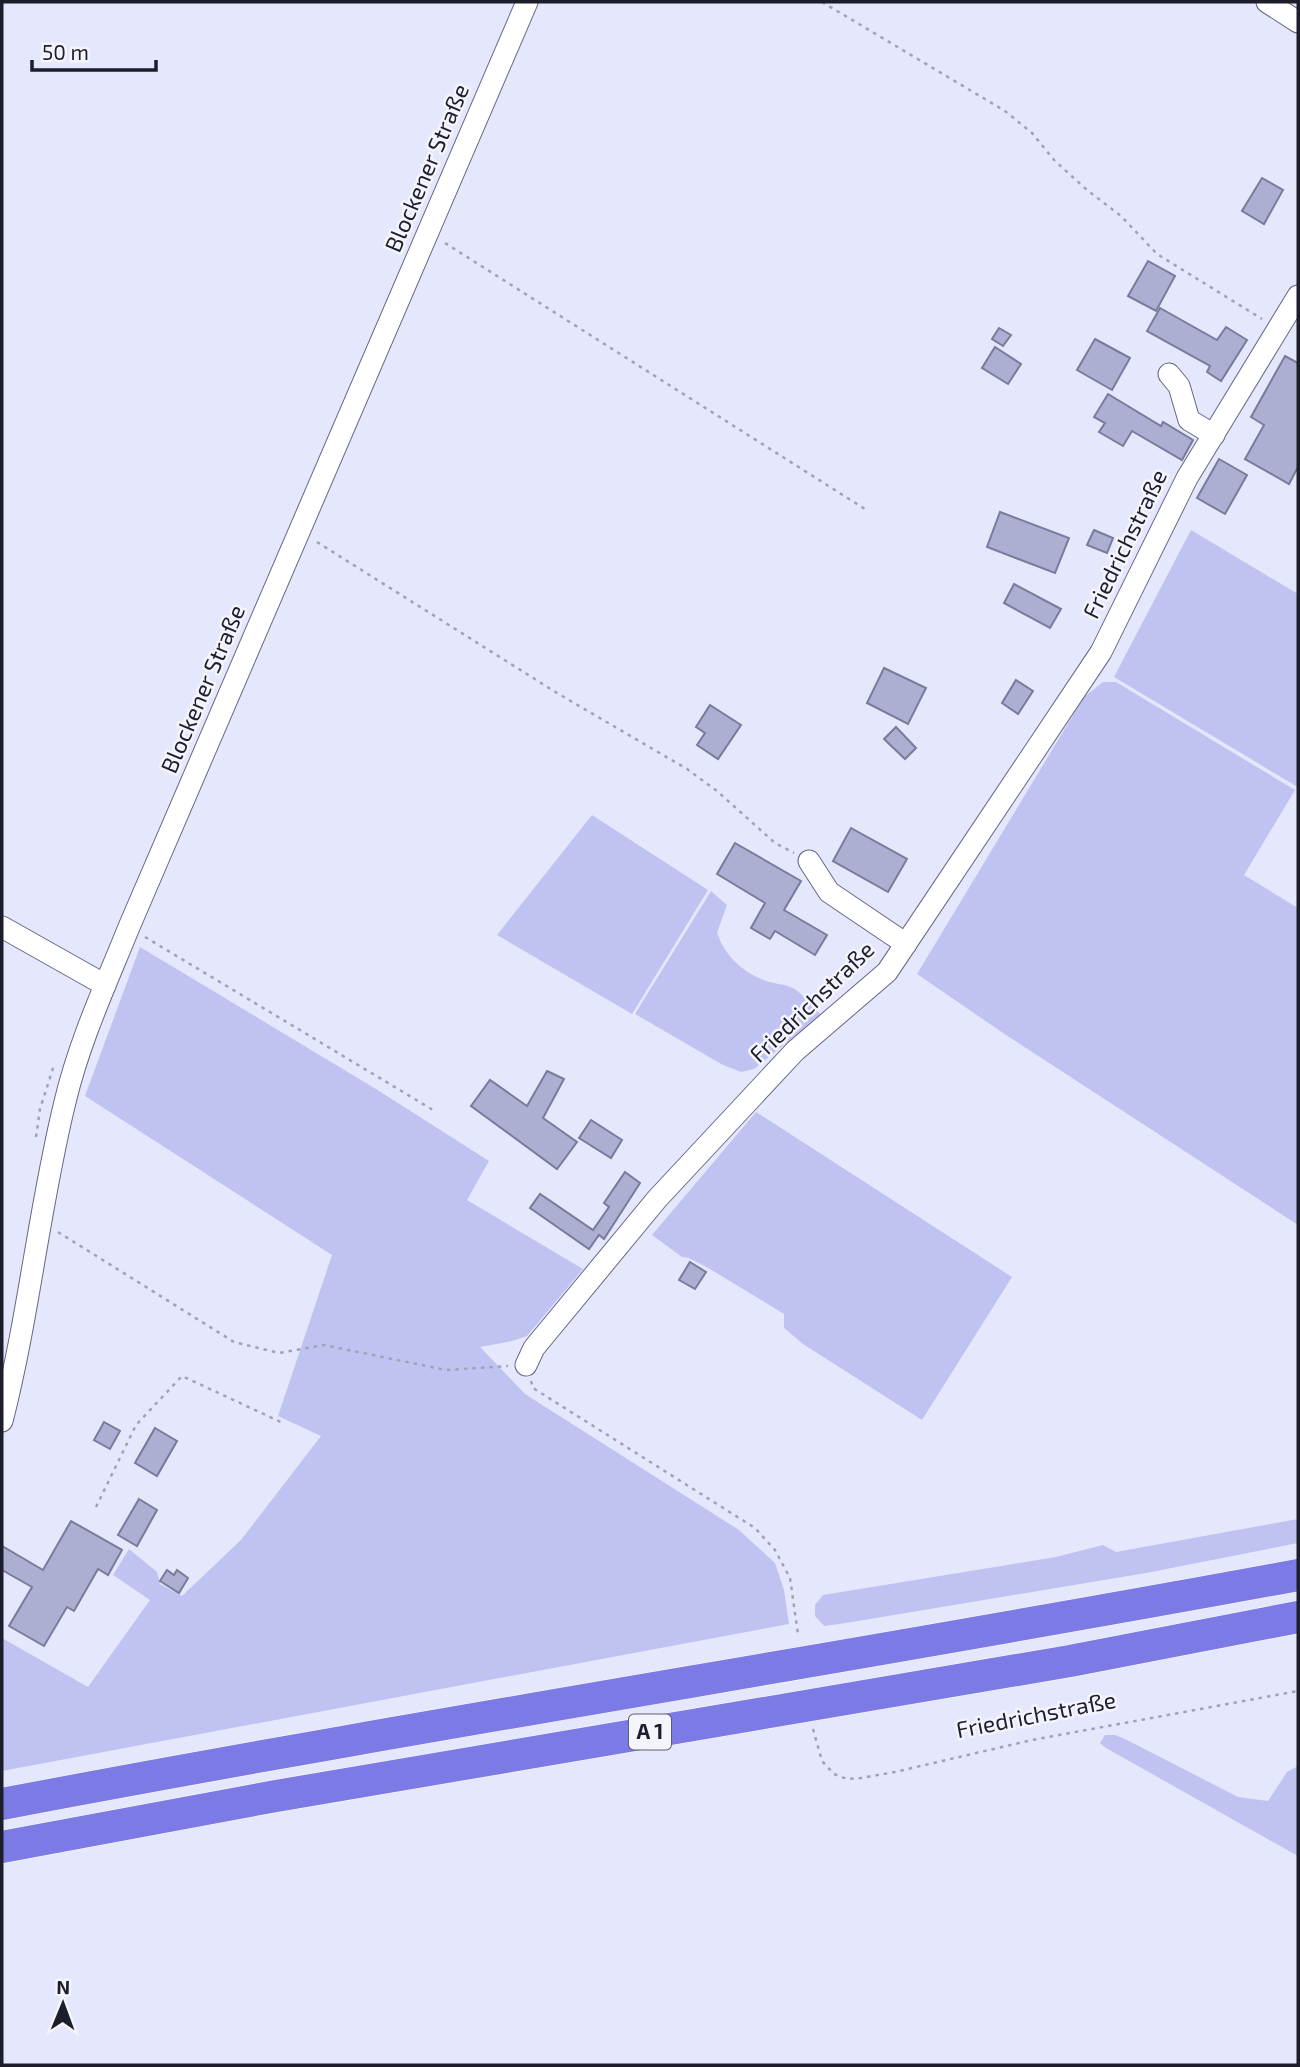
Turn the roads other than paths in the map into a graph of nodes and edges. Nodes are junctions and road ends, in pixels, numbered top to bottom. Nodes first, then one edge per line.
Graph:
1 (527, 2) edge
2 (1267, 2) edge
3 (1298, 22) edge
4 (1298, 296) edge
5 (1169, 374) dead end
6 (1214, 435) junction
7 (808, 861) road end
8 (2, 927) edge
9 (906, 944) junction
10 (105, 985) junction
11 (526, 1365) road end
12 (2, 1421) edge
13 (1298, 1575) edge
14 (1298, 1617) edge
15 (2, 1804) edge
16 (2, 1847) edge

1 - 10 street, Blockener Straße
2 - 3 street
4 - 6 street, Friedrichstraße
5 - 6 street
6 - 9 street, Friedrichstraße
7 - 9 street
8 - 10 street
9 - 11 street, Friedrichstraße
10 - 12 street, Blockener Straße
13 - 15 highway, A 1
14 - 16 highway, A 1

